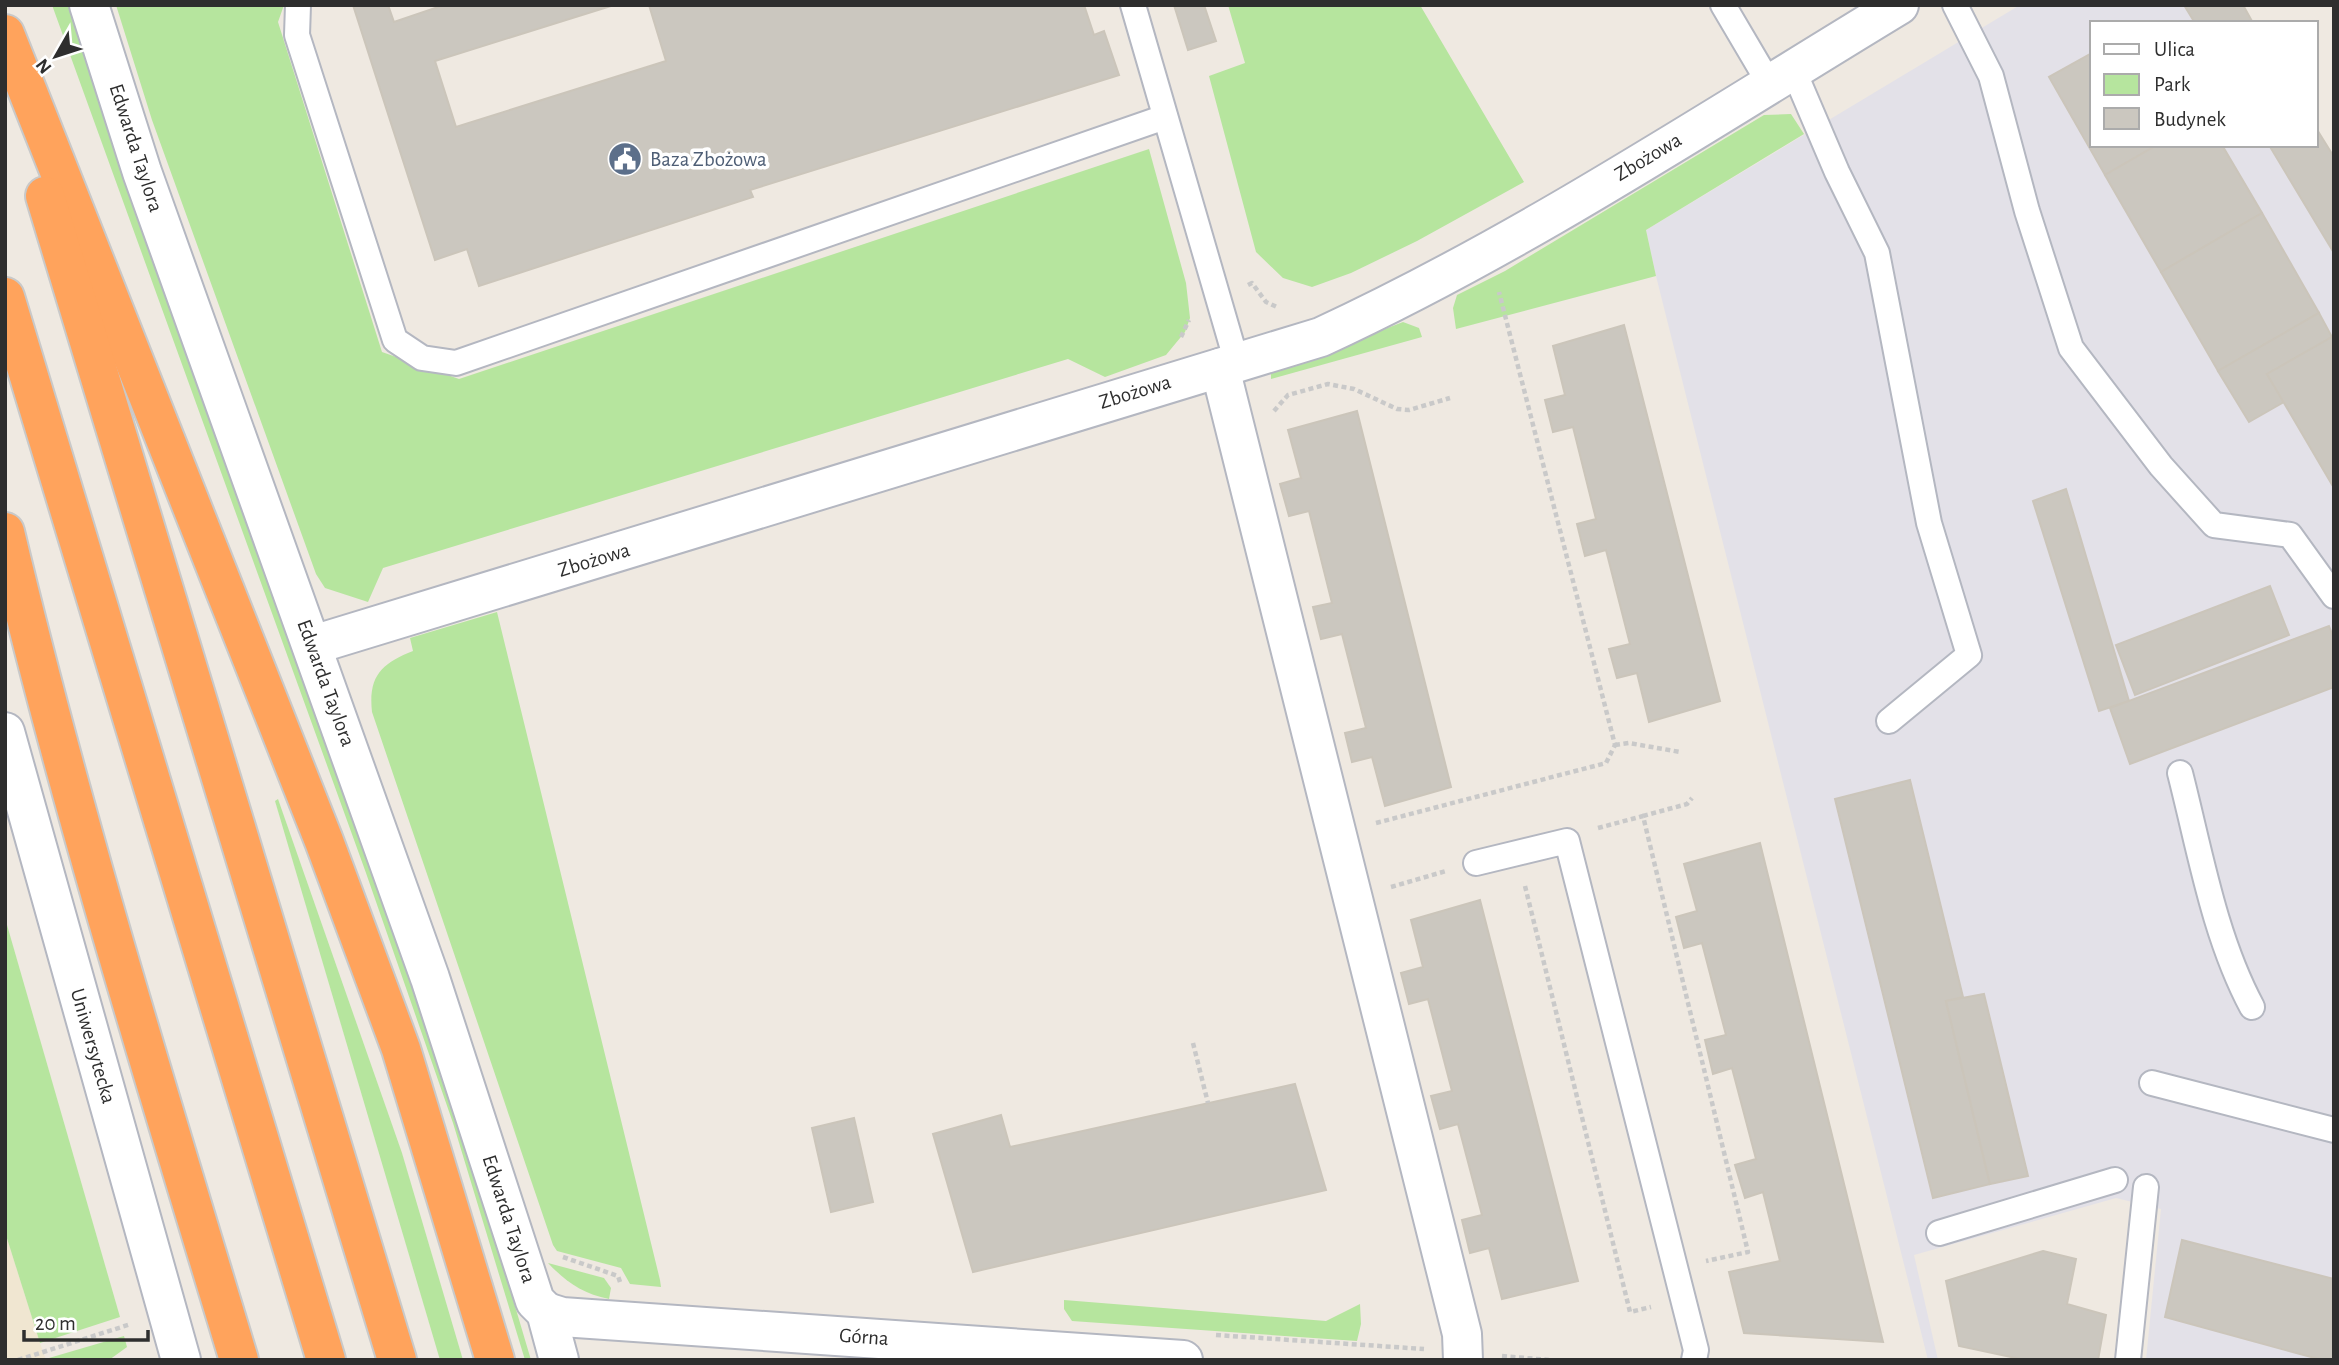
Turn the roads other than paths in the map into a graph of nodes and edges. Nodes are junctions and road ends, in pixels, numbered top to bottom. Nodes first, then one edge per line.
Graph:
1 (89, 5) edge
2 (298, 5) edge
3 (1132, 5) edge
4 (1723, 5) edge
5 (1899, 5) edge
6 (1955, 5) edge
7 (5, 34) edge
8 (5, 69) edge
9 (1781, 76) junction
10 (1165, 117) junction
11 (5, 297) edge
12 (1228, 365) junction
13 (5, 532) edge
14 (2334, 596) edge
15 (313, 645) junction
16 (1889, 721) dead end
17 (5, 732) edge
18 (2180, 773) dead end
19 (1476, 863) dead end
20 (2252, 1007) dead end
21 (2152, 1083) dead end
22 (2334, 1130) edge
23 (2115, 1180) dead end
24 (2146, 1187) dead end
25 (1939, 1233) dead end
26 (546, 1312) junction
27 (992, 1353) edge
28 (1091, 1356) edge
29 (181, 1360) edge
30 (239, 1360) edge
31 (326, 1360) edge
32 (397, 1360) edge
33 (495, 1360) edge
34 (559, 1360) edge
35 (1183, 1360) edge
36 (1463, 1360) edge
37 (1694, 1360) edge
38 (2128, 1360) edge

1 - 15 street, Edwarda Taylora
2 - 10 lane
3 - 10 lane
4 - 9 lane
5 - 9 street, Zbożowa
6 - 14 lane
7 - 33 highway
8 - 32 highway
9 - 12 street, Zbożowa
9 - 16 lane
10 - 12 lane
11 - 31 highway
12 - 15 street, Zbożowa
12 - 36 street
13 - 30 highway
15 - 26 street, Edwarda Taylora
17 - 29 street, Uniwersytecka
18 - 20 lane
19 - 37 lane
21 - 22 lane
23 - 25 lane
24 - 38 lane
26 - 27 street, Górna
26 - 34 street, Edwarda Taylora
27 - 28 street, Górna
28 - 35 street, Górna

